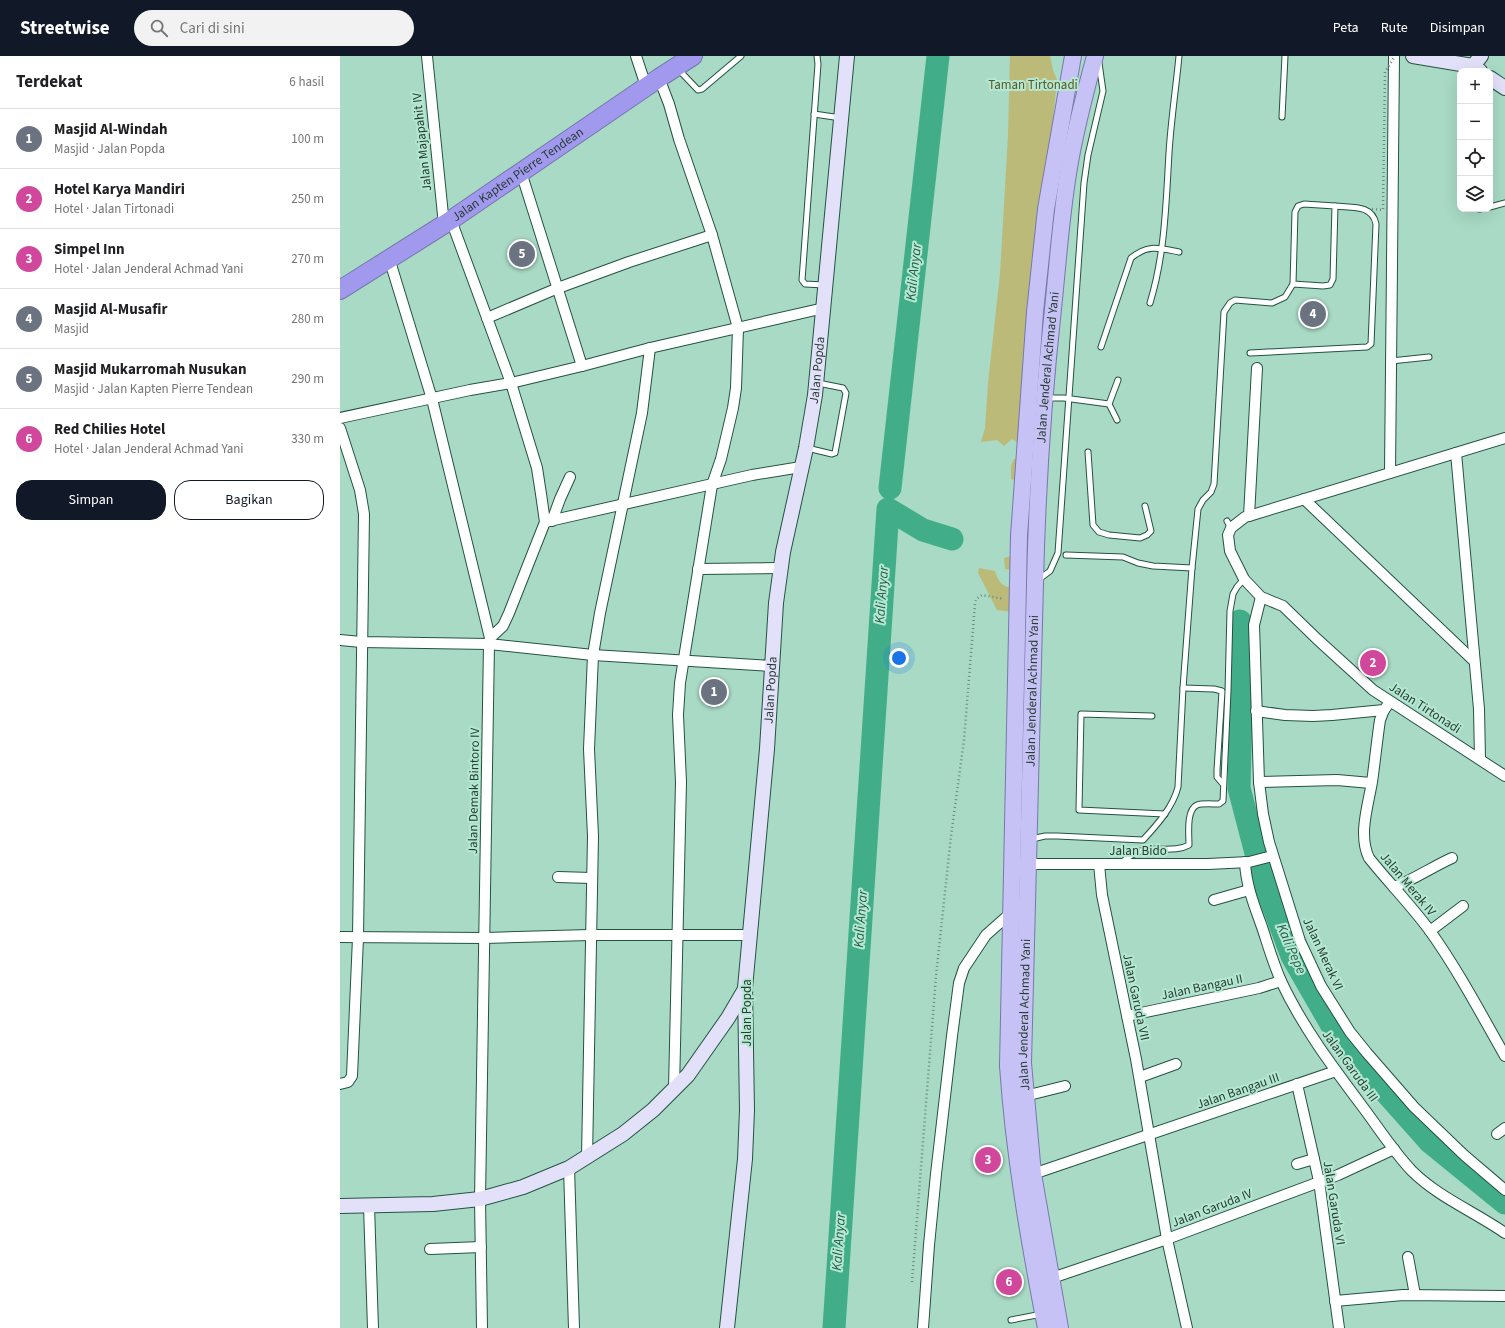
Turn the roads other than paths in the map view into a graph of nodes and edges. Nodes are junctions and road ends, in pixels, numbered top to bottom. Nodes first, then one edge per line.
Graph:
1 (427, 56) edge
2 (636, 56) edge
3 (693, 56) edge
4 (741, 56) edge
5 (816, 56) edge
6 (847, 56) edge
7 (1073, 56) edge
8 (1096, 56) edge
9 (1179, 56) edge
10 (1285, 56) edge
11 (1395, 56) edge
12 (1413, 56) edge
13 (1478, 64) edge
14 (676, 67) junction
15 (1493, 80) edge
16 (652, 82) junction
17 (1505, 88) edge
18 (814, 114) junction
19 (1282, 117) dead end
20 (841, 118) junction
21 (522, 172) junction
22 (1505, 203) edge
23 (1335, 206) junction
24 (1493, 206) edge
25 (448, 222) junction
26 (712, 236) junction
27 (1163, 249) junction
28 (1179, 252) dead end
29 (389, 258) junction
30 (1293, 284) junction
31 (826, 286) junction
32 (558, 288) junction
33 (340, 290) edge
34 (1150, 303) dead end
35 (824, 308) junction
36 (487, 318) junction
37 (738, 328) junction
38 (650, 348) junction
39 (1101, 348) dead end
40 (1250, 353) dead end
41 (1429, 357) dead end
42 (1391, 361) junction
43 (582, 366) junction
44 (1257, 368) dead end
45 (1118, 380) dead end
46 (816, 382) junction
47 (511, 383) junction
48 (1045, 398) junction
49 (1068, 398) junction
50 (432, 399) junction
51 (1109, 404) junction
52 (340, 418) edge
53 (1117, 420) dead end
54 (340, 428) edge
55 (1505, 438) edge
56 (806, 448) junction
57 (344, 452) edge
58 (1088, 452) dead end
59 (1456, 453) junction
60 (801, 467) junction
61 (1390, 473) junction
62 (570, 477) dead end
63 (712, 485) junction
64 (1304, 499) junction
65 (623, 505) junction
66 (1145, 506) dead end
67 (1249, 516) junction
68 (548, 522) junction
69 (1066, 555) dead end
70 (781, 568) junction
71 (1192, 568) junction
72 (698, 570) junction
73 (1244, 579) junction
74 (1035, 583) junction
75 (1018, 584) junction
76 (1261, 597) junction
77 (340, 640) edge
78 (490, 641) junction
79 (361, 642) junction
80 (593, 655) junction
81 (684, 661) junction
82 (1474, 661) junction
83 (772, 666) junction
84 (1183, 688) junction
85 (1390, 701) junction
86 (1384, 710) junction
87 (1256, 711) junction
88 (1024, 712) junction
89 (1152, 716) dead end
90 (1480, 759) junction
91 (1505, 776) edge
92 (1259, 782) junction
93 (1372, 783) junction
94 (1223, 784) junction
95 (1165, 814) junction
96 (1028, 840) junction
97 (1268, 857) junction
98 (1452, 858) dead end
99 (1249, 862) junction
100 (1027, 864) junction
101 (1098, 864) junction
102 (1121, 864) junction
103 (558, 877) dead end
104 (591, 878) junction
105 (1394, 887) junction
106 (1249, 890) junction
107 (1214, 900) dead end
108 (1463, 906) dead end
109 (1012, 912) junction
110 (1430, 931) junction
111 (590, 935) junction
112 (678, 935) junction
113 (751, 935) junction
114 (340, 937) edge
115 (358, 938) junction
116 (485, 938) junction
117 (1281, 981) junction
118 (745, 988) junction
119 (1127, 1016) junction
120 (1505, 1056) edge
121 (1176, 1064) dead end
122 (1336, 1070) junction
123 (1140, 1077) junction
124 (340, 1084) edge
125 (1297, 1084) junction
126 (1066, 1086) dead end
127 (674, 1089) junction
128 (1026, 1096) junction
129 (1010, 1099) junction
130 (1148, 1135) junction
131 (1394, 1149) junction
132 (587, 1158) junction
133 (1314, 1159) junction
134 (1297, 1164) dead end
135 (569, 1168) junction
136 (1033, 1174) junction
137 (1319, 1181) junction
138 (1505, 1190) edge
139 (480, 1199) junction
140 (340, 1206) edge
141 (369, 1206) junction
142 (1505, 1233) edge
143 (1167, 1239) junction
144 (481, 1247) junction
145 (430, 1250) dead end
146 (1408, 1257) dead end
147 (1044, 1281) junction
148 (1415, 1295) junction
149 (1505, 1296) edge
150 (1335, 1301) junction
151 (1011, 1320) dead end
152 (1044, 1321) edge
153 (373, 1328) edge
154 (482, 1328) edge
155 (574, 1328) edge
156 (727, 1328) edge
157 (923, 1328) edge
158 (1060, 1328) edge
159 (1187, 1328) edge
160 (1339, 1328) edge

1 - 25 street, Jalan Majapahit IV
2 - 16 street
3 - 14 highway, Jalan Kapten Pierre Tendean
4 - 14 lane
5 - 18 lane
6 - 20 main road, Jalan Popda
7 - 75 main road, Jalan Jenderal Achmad Yani
8 - 48 main road, Jalan Jenderal Achmad Yani
8 - 49 lane
9 - 27 lane
10 - 19 lane
11 - 42 street
12 - 13 main road
14 - 16 highway, Jalan Kapten Pierre Tendean
15 - 17 main road
16 - 21 highway, Jalan Kapten Pierre Tendean
16 - 26 street
18 - 20 lane
18 - 31 lane
20 - 31 main road, Jalan Popda
21 - 25 highway, Jalan Kapten Pierre Tendean
21 - 32 street
22 - 24 lane
23 - 30 lane
23 - 30 lane
23 - 40 lane
25 - 29 highway, Jalan Kapten Pierre Tendean
25 - 36 street, Jalan Majapahit IV
26 - 32 street
26 - 37 street
27 - 28 lane
27 - 34 lane
27 - 39 lane
29 - 33 highway, Jalan Kapten Pierre Tendean
29 - 50 street, Jalan Demak Bintoro IV
30 - 71 lane
31 - 35 main road, Jalan Popda
32 - 36 street
32 - 43 street
35 - 37 street
35 - 46 main road, Jalan Popda
36 - 47 street, Jalan Majapahit IV
37 - 38 street
37 - 63 street
38 - 43 street
38 - 65 street
41 - 42 lane
42 - 61 street
43 - 47 street
44 - 67 street
45 - 51 lane
46 - 56 main road, Jalan Popda
46 - 56 lane
47 - 50 street
47 - 68 street, Jalan Majapahit IV
48 - 49 lane
48 - 74 main road, Jalan Jenderal Achmad Yani
49 - 51 lane
49 - 74 lane
50 - 52 street
50 - 78 street, Jalan Demak Bintoro IV
51 - 53 lane
54 - 57 street
55 - 59 street
56 - 60 main road, Jalan Popda
57 - 79 street
58 - 66 lane
59 - 61 street
59 - 82 street
60 - 63 street
60 - 70 main road, Jalan Popda
61 - 64 street
62 - 68 street
63 - 65 street
63 - 72 street
64 - 67 street
64 - 82 street
65 - 68 street
65 - 80 street
67 - 73 street, Jalan Tirtonadi
68 - 78 street
69 - 71 lane
70 - 72 street
70 - 83 main road, Jalan Popda
71 - 84 lane
72 - 81 street
73 - 76 street, Jalan Tirtonadi
73 - 94 lane
74 - 75 main road
74 - 88 main road, Jalan Jenderal Achmad Yani
75 - 88 main road, Jalan Jenderal Achmad Yani
76 - 85 street, Jalan Tirtonadi
76 - 87 street, Jalan Merak VI
77 - 79 street
78 - 79 street
78 - 80 street
78 - 116 street, Jalan Demak Bintoro IV
79 - 115 street
80 - 81 street
80 - 104 street
81 - 83 street
81 - 112 street
82 - 90 street
83 - 113 main road, Jalan Popda
84 - 94 lane
84 - 95 lane
85 - 86 street
85 - 90 street, Jalan Tirtonadi
86 - 87 street
86 - 93 street, Jalan Merak IV
87 - 92 street, Jalan Merak VI
88 - 96 main road, Jalan Jenderal Achmad Yani
88 - 109 main road, Jalan Jenderal Achmad Yani
89 - 95 lane
90 - 91 street, Jalan Tirtonadi
92 - 93 street
92 - 97 street, Jalan Merak VI
93 - 105 street, Jalan Merak IV
94 - 102 lane
95 - 96 lane
96 - 100 main road, Jalan Jenderal Achmad Yani
97 - 99 street, Jalan Bido
97 - 138 street, Jalan Merak VI
98 - 105 street
99 - 102 street, Jalan Bido
99 - 106 street, Jalan Garuda III
100 - 101 street, Jalan Bido
100 - 128 main road, Jalan Jenderal Achmad Yani
101 - 102 street, Jalan Bido
101 - 119 street, Jalan Garuda VII
103 - 104 street
104 - 111 street
105 - 110 street, Jalan Merak IV
106 - 107 street
106 - 117 street, Jalan Garuda III
108 - 110 street
109 - 129 main road, Jalan Jenderal Achmad Yani
109 - 157 street
110 - 120 street, Jalan Merak IV
111 - 112 street
111 - 116 street
111 - 132 street
112 - 113 street
112 - 127 street
113 - 118 main road, Jalan Popda
114 - 115 street
115 - 116 street
115 - 124 street
116 - 139 street, Jalan Demak Bintoro IV
117 - 119 street, Jalan Bangau II
117 - 122 street, Jalan Garuda III
118 - 127 main road
118 - 156 main road, Jalan Popda
119 - 123 street, Jalan Garuda VII
121 - 123 street
122 - 125 street, Jalan Bangau III
122 - 131 street, Jalan Garuda III
123 - 130 street, Jalan Garuda VII
125 - 130 street, Jalan Bangau III
125 - 133 street, Jalan Garuda VI
126 - 128 street
127 - 132 main road
128 - 129 street
128 - 136 main road, Jalan Jenderal Achmad Yani
129 - 147 main road, Jalan Jenderal Achmad Yani
130 - 136 street, Jalan Bangau III
130 - 143 street, Jalan Garuda VII
131 - 137 street, Jalan Garuda IV
131 - 142 street, Jalan Garuda III
132 - 135 main road
133 - 134 street
133 - 137 street, Jalan Garuda VI
135 - 139 main road
135 - 155 street
136 - 147 main road, Jalan Jenderal Achmad Yani
137 - 143 street, Jalan Garuda IV
137 - 150 street, Jalan Garuda VI
139 - 141 main road
139 - 144 street, Jalan Demak Bintoro IV
140 - 141 main road
141 - 153 street
143 - 147 street, Jalan Garuda IV
143 - 159 street, Jalan Garuda VII
144 - 145 street
144 - 154 street, Jalan Demak Bintoro IV
146 - 148 street
147 - 152 main road, Jalan Jenderal Achmad Yani
147 - 158 main road, Jalan Jenderal Achmad Yani
148 - 149 street
148 - 150 street
150 - 160 street, Jalan Garuda VI
151 - 152 lane

